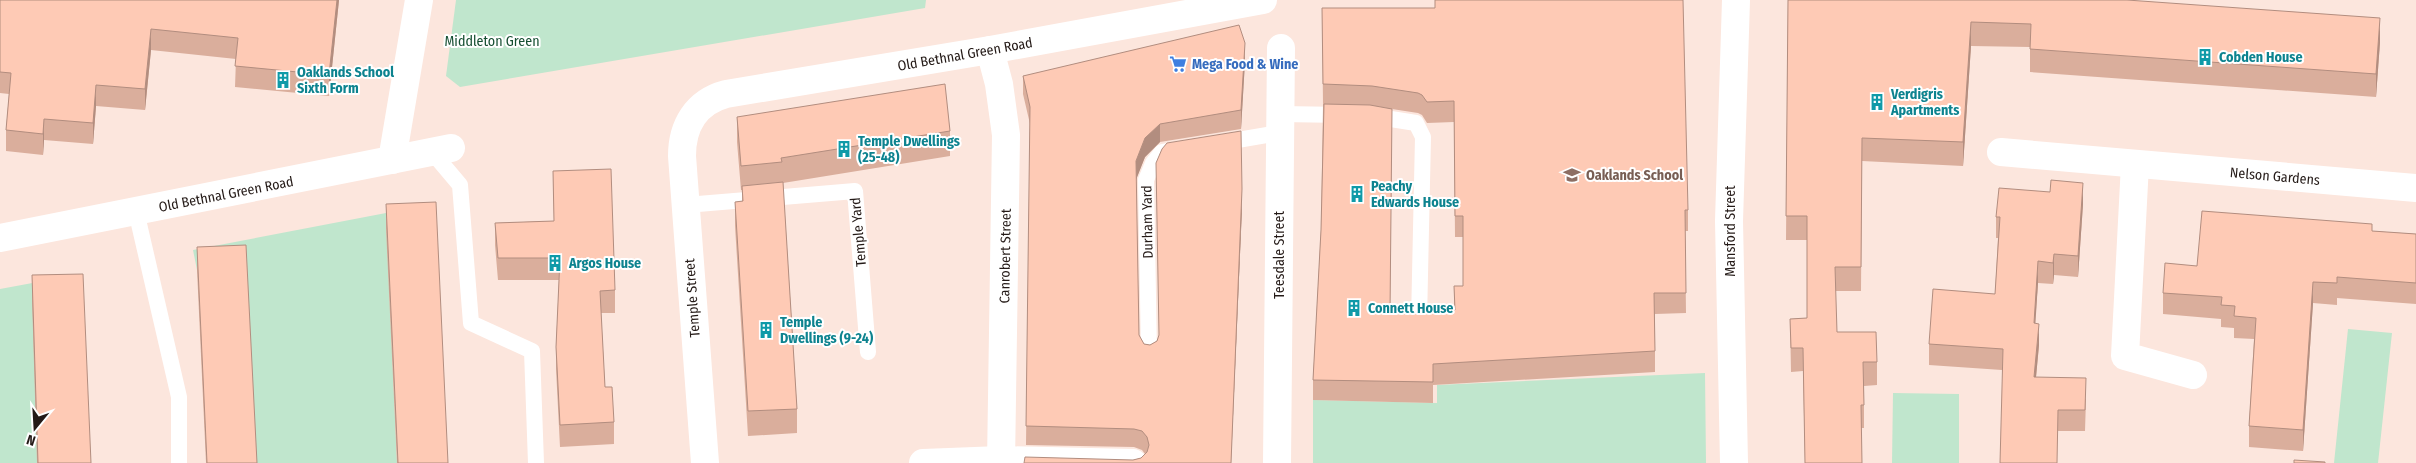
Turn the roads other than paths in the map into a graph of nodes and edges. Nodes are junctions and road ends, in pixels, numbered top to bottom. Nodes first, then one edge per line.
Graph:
1 (419, 0) edge
2 (1263, 0) edge
3 (1736, 0) edge
4 (1281, 48) dead end
5 (990, 50) junction
6 (1280, 124) junction
7 (684, 133) joint
8 (442, 151) joint
9 (2001, 152) dead end
10 (392, 160) junction
11 (2135, 164) junction
12 (2416, 188) edge
13 (686, 205) junction
14 (136, 211) junction
15 (0, 238) edge
16 (1419, 321) edge
17 (868, 352) dead end
18 (1149, 354) edge
19 (2193, 375) dead end
20 (1001, 462) edge
21 (179, 463) edge
22 (536, 463) edge
23 (705, 463) edge
24 (923, 463) edge
25 (1133, 463) edge
26 (1277, 463) edge
27 (1734, 463) edge

1 - 10 street
2 - 5 street, Old Bethnal Green Road
3 - 27 street, Mansford Street
4 - 6 street, Teesdale Street
5 - 7 street, Old Bethnal Green Road
5 - 20 street, Canrobert Street
6 - 16 lane, Durham Yard
6 - 18 lane, Durham Yard
6 - 26 street, Teesdale Street
7 - 13 street, Temple Street
8 - 10 street, Old Bethnal Green Road
8 - 22 lane
9 - 11 street, Nelson Gardens
10 - 14 street, Old Bethnal Green Road
11 - 12 street, Nelson Gardens
11 - 19 street
13 - 17 lane, Temple Yard
13 - 23 street, Temple Street
14 - 15 street, Old Bethnal Green Road
14 - 21 lane
20 - 24 street
20 - 25 street

